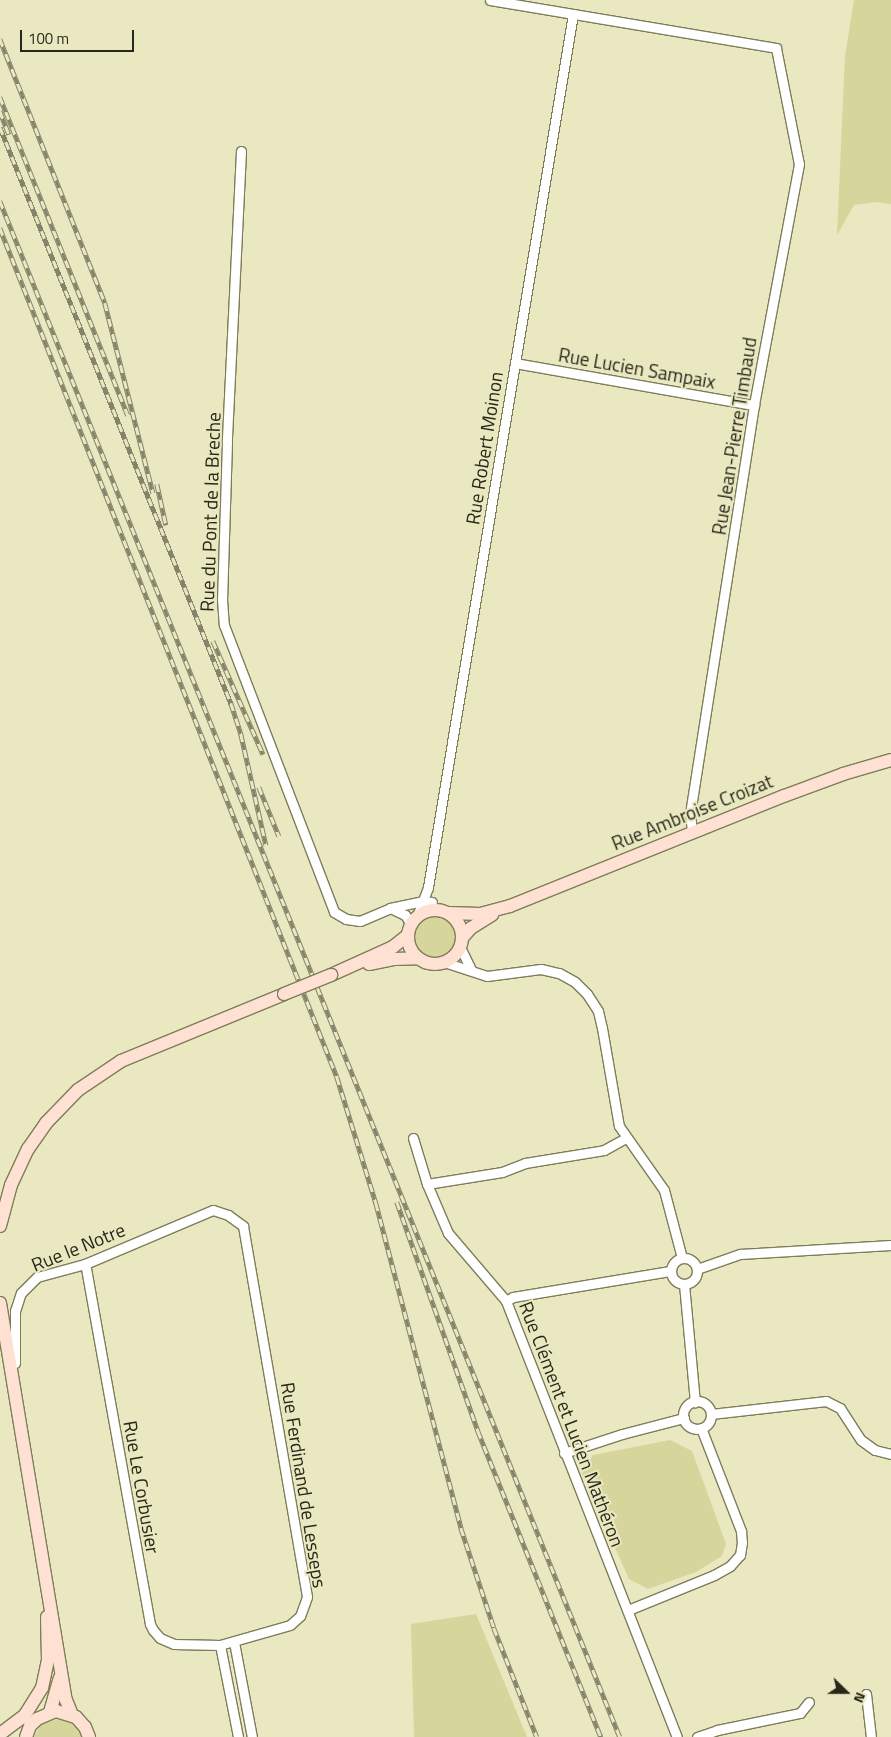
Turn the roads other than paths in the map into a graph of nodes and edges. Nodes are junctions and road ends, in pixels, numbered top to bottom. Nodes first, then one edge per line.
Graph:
1 (490, 0) edge
2 (573, 14) junction
3 (241, 151) dead end
4 (515, 363) junction
5 (754, 405) junction
6 (891, 760) edge
7 (692, 832) junction
8 (428, 887) junction
9 (422, 901) junction
10 (510, 906) junction
11 (390, 908) junction
12 (440, 908) junction
13 (412, 925) junction
14 (461, 942) junction
15 (418, 958) junction
16 (444, 962) junction
17 (345, 970) junction
18 (471, 970) junction
19 (414, 1138) dead end
20 (626, 1138) junction
21 (427, 1184) junction
22 (213, 1210) joint
23 (0, 1226) edge
24 (891, 1245) edge
25 (682, 1258) junction
26 (85, 1264) junction
27 (697, 1269) junction
28 (670, 1271) junction
29 (684, 1284) junction
30 (506, 1301) junction
31 (0, 1303) edge
32 (15, 1390) junction
33 (694, 1402) junction
34 (711, 1414) junction
35 (684, 1418) junction
36 (701, 1428) junction
37 (564, 1453) junction
38 (891, 1454) edge
39 (46, 1575) junction
40 (628, 1610) junction
41 (234, 1642) junction
42 (220, 1644) junction
43 (61, 1666) junction
44 (866, 1694) dead end
45 (809, 1702) dead end
46 (246, 1706) junction
47 (232, 1708) junction
48 (50, 1712) junction
49 (72, 1715) junction
50 (0, 1734) edge
51 (24, 1735) edge
52 (89, 1737) edge
53 (238, 1737) edge
54 (252, 1737) edge
55 (677, 1737) edge
56 (697, 1737) edge
57 (871, 1737) edge

1 - 2 street
2 - 4 street, Rue Robert Moinon
2 - 5 street, Rue Jean-Pierre Timbaud
3 - 11 street, Rue du Pont de la Breche
4 - 5 street, Rue Lucien Sampaix
4 - 8 street, Rue Robert Moinon
5 - 7 street, Rue Jean-Pierre Timbaud
6 - 7 main road, Rue Ambroise Croizat
7 - 10 main road, Rue Ambroise Croizat
8 - 9 street, Rue Robert Moinon
8 - 12 street, Rue Robert Moinon
9 - 11 street, Rue du Pont de la Breche
9 - 12 street, Rue du Pont de la Breche
9 - 13 street, Rue Robert Moinon
10 - 12 main road
10 - 14 main road
11 - 13 street
12 - 13 main road
12 - 14 main road
13 - 15 main road
13 - 17 main road
14 - 16 main road
14 - 18 street
15 - 16 main road
15 - 17 main road
16 - 18 street
17 - 23 main road, bridge
18 - 20 street
19 - 21 street, Rue Clément et Lucien Mathéron
20 - 21 street
20 - 25 street
21 - 30 street, Rue Clément et Lucien Mathéron
22 - 26 street, Rue le Notre
22 - 41 street, Rue Ferdinand de Lesseps
24 - 27 street
25 - 27 street
25 - 28 street
26 - 32 street, Rue le Notre
26 - 42 street, Rue Le Corbusier
27 - 29 street
28 - 29 street
28 - 30 street
29 - 33 street
30 - 37 street, Rue Clément et Lucien Mathéron
31 - 32 main road
32 - 39 main road
33 - 34 street
33 - 35 street
34 - 36 street
34 - 38 street
35 - 36 street
35 - 37 street
36 - 40 street
37 - 40 street, Rue Clément et Lucien Mathéron
39 - 43 main road
39 - 50 main road
40 - 55 street, Rue Clément et Lucien Mathéron
41 - 42 street, Rue Le Corbusier
41 - 46 street
42 - 47 street
43 - 48 main road
43 - 49 main road
44 - 57 street
45 - 56 street
46 - 47 street
46 - 54 street
47 - 53 street
48 - 49 main road
48 - 51 main road
49 - 52 main road

